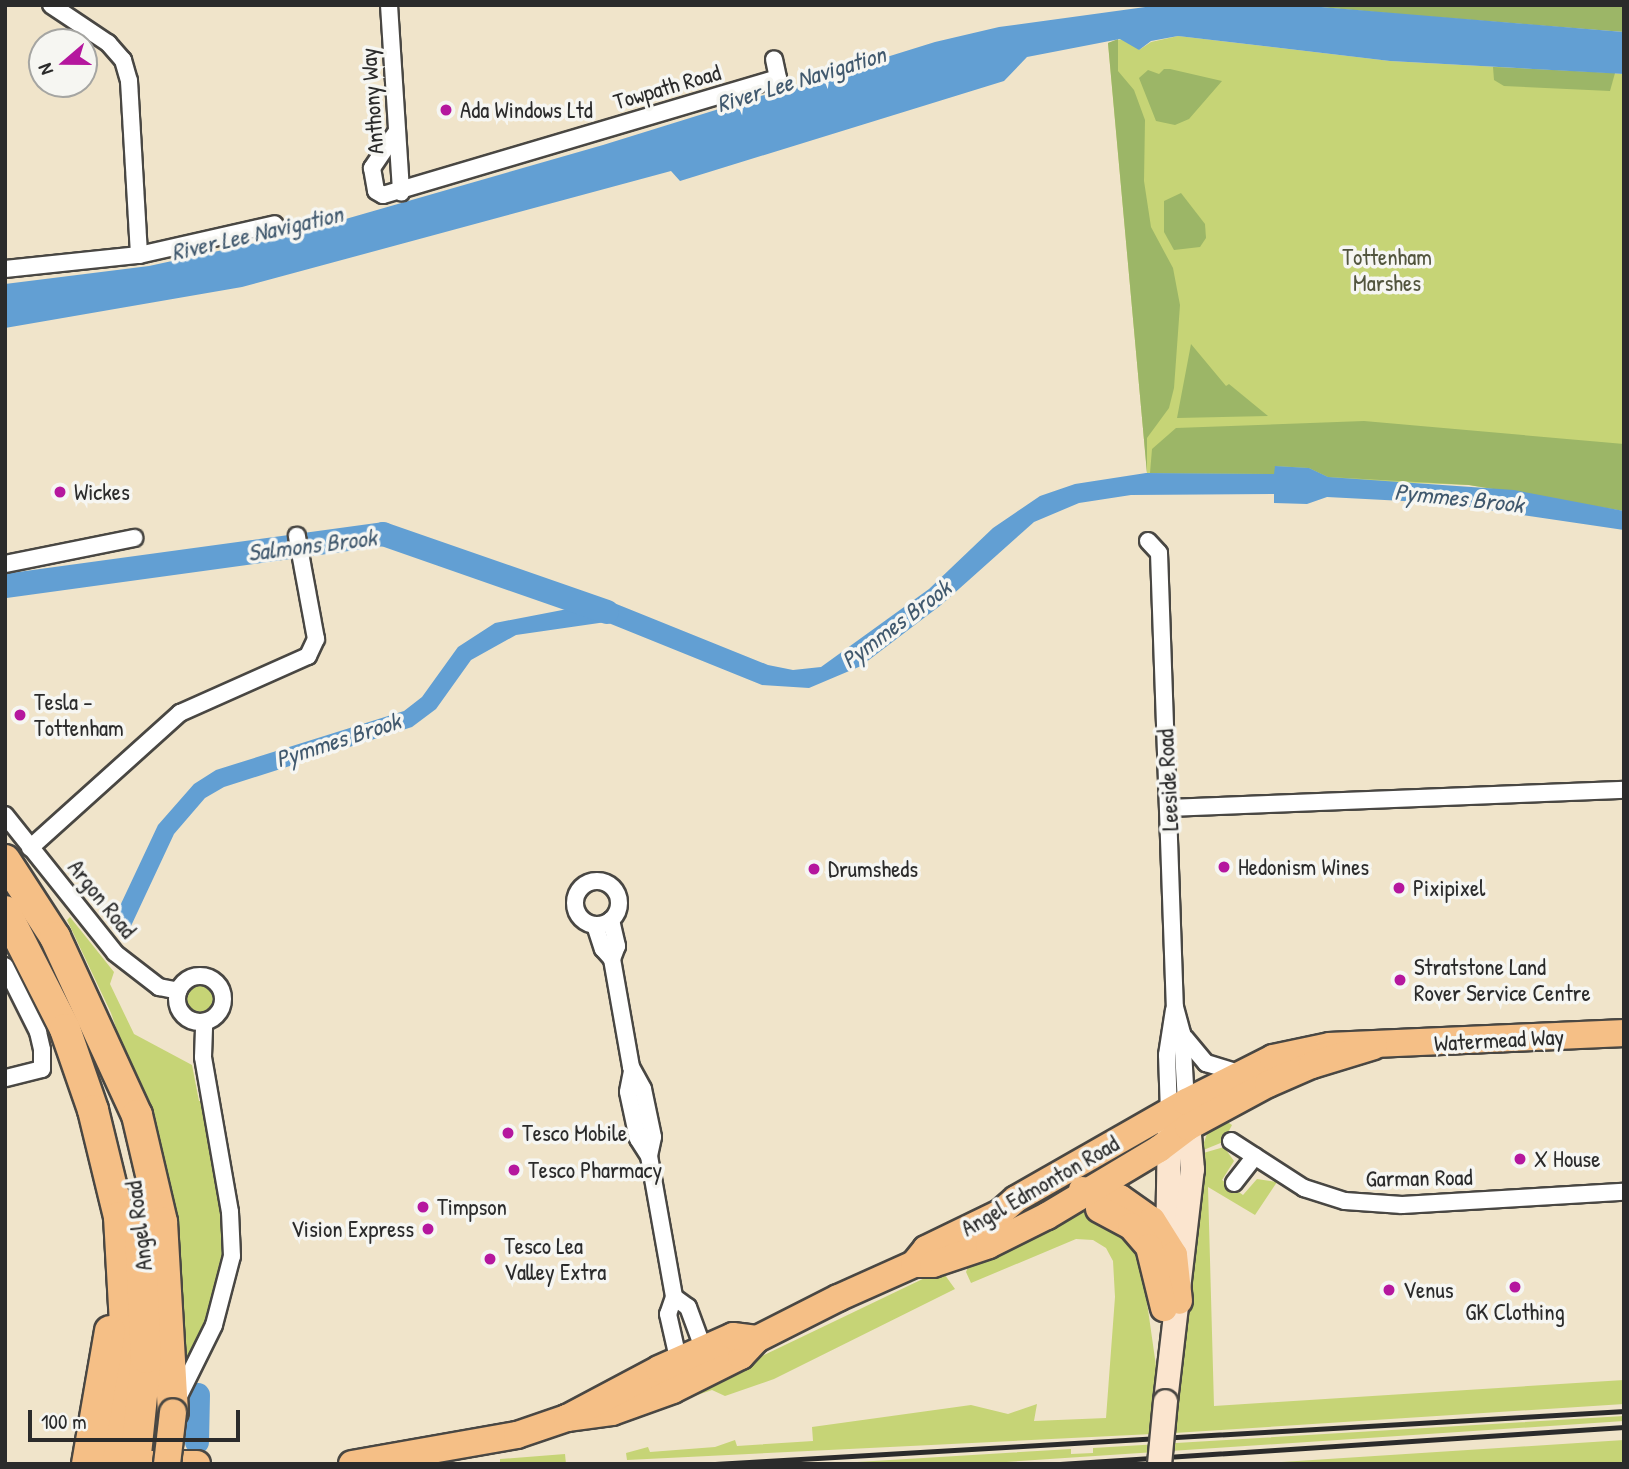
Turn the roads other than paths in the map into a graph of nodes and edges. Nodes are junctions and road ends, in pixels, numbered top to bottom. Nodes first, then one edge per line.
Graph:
1 (51, 5) edge
2 (389, 5) edge
3 (774, 59) dead end
4 (397, 131) junction
5 (401, 193) junction
6 (275, 223) dead end
7 (139, 255) junction
8 (5, 269) edge
9 (134, 538) dead end
10 (298, 542) dead end
11 (1154, 547) dead end
12 (5, 564) edge
13 (1624, 790) edge
14 (1170, 808) junction
15 (5, 815) edge
16 (18, 854) edge
17 (5, 911) edge
18 (611, 920) junction
19 (595, 925) junction
20 (612, 959) junction
21 (5, 966) edge
22 (179, 991) junction
23 (1175, 1007) junction
24 (204, 1022) junction
25 (1182, 1032) junction
26 (1624, 1034) edge
27 (1374, 1046) junction
28 (1239, 1073) junction
29 (5, 1078) edge
30 (1182, 1116) junction
31 (1231, 1141) dead end
32 (1255, 1156) junction
33 (1234, 1183) dead end
34 (1091, 1190) junction
35 (1624, 1192) edge
36 (1000, 1213) junction
37 (1047, 1216) junction
38 (1168, 1241) junction
39 (914, 1264) junction
40 (674, 1297) junction
41 (1172, 1304) junction
42 (693, 1365) junction
43 (149, 1395) junction
44 (87, 1464) edge
45 (112, 1464) edge
46 (135, 1464) edge
47 (141, 1464) edge
48 (167, 1464) edge
49 (197, 1464) edge
50 (352, 1464) edge
51 (1158, 1464) edge

1 - 7 street
2 - 4 street, Anthony Way
3 - 5 street, Towpath Road
4 - 5 street, Anthony Way
4 - 5 street
6 - 7 street
7 - 8 street
9 - 12 street
10 - 16 street
11 - 14 street, Leeside Road
13 - 14 street
14 - 23 street, Leeside Road
15 - 16 street, Argon Road
16 - 22 street, Argon Road
16 - 43 highway, Angel Road
17 - 43 highway, Angel Road
18 - 19 street
18 - 19 street
18 - 20 street
19 - 20 street
20 - 40 street
21 - 29 street
22 - 24 street
22 - 24 street
23 - 25 street, Leeside Road
23 - 30 street, Leeside Road
24 - 43 street
25 - 28 street, Leeside Road
25 - 30 street, Leeside Road
26 - 27 main road, Watermead Way
27 - 28 main road, Watermead Way
27 - 30 main road, Watermead Way
28 - 30 main road, Watermead Way
30 - 34 main road, Angel Edmonton Road
30 - 36 main road, Angel Edmonton Road
30 - 38 street, Leeside Road
30 - 41 street, Leeside Road
31 - 32 street, Garman Road
32 - 33 street
32 - 35 street, Garman Road
34 - 36 main road
34 - 37 main road, Angel Edmonton Road
34 - 38 main road
36 - 39 main road, Angel Edmonton Road
37 - 39 main road, Angel Edmonton Road
37 - 41 main road
38 - 41 main road
39 - 42 main road, Angel Edmonton Road
40 - 42 street
40 - 42 street
41 - 51 street, Leeside Road, bridge
42 - 50 main road, Angel Edmonton Road
43 - 44 highway
43 - 45 highway, Angel Road
43 - 46 highway, Angel Road
43 - 48 main road, bridge
47 - 49 main road

